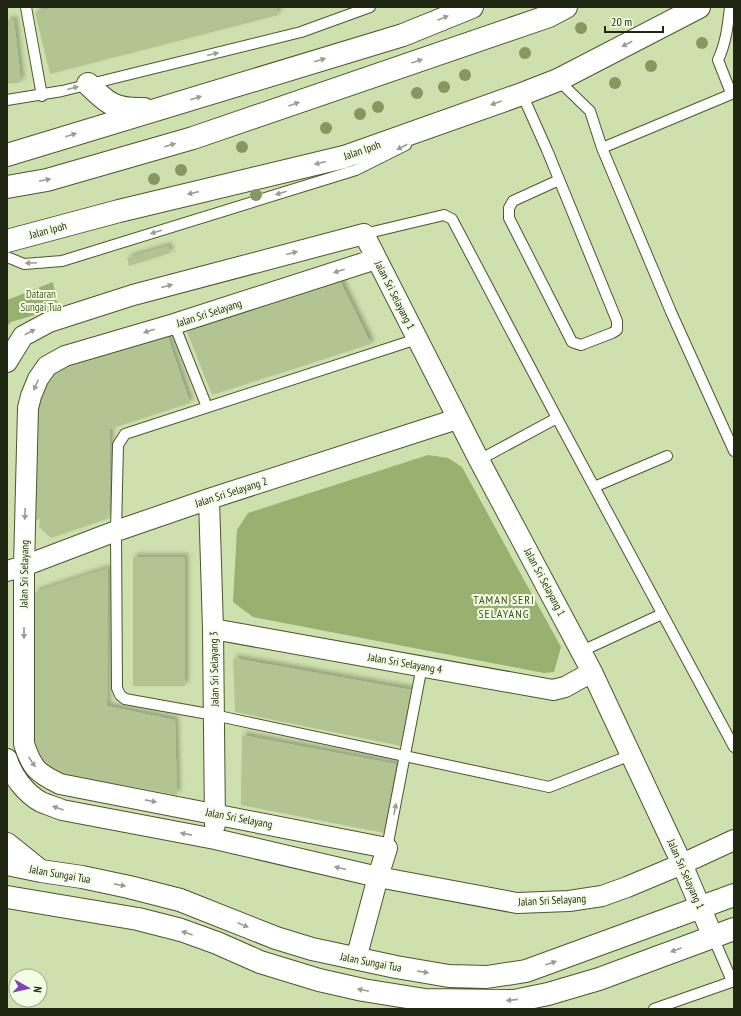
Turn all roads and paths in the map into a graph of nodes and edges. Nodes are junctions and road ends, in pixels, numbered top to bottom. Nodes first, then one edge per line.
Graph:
1 (26, 7) edge
2 (370, 7) edge
3 (472, 7) edge
4 (566, 7) edge
5 (699, 7) edge
6 (730, 7) edge
7 (558, 80) junction
8 (88, 84) junction
9 (733, 93) edge
10 (522, 94) junction
11 (42, 96) junction
12 (7, 100) edge
13 (159, 109) junction
14 (474, 111) junction
15 (602, 148) junction
16 (7, 155) edge
17 (559, 180) junction
18 (7, 187) edge
19 (364, 234) junction
20 (7, 241) edge
21 (7, 257) edge
22 (376, 259) junction
23 (174, 324) junction
24 (417, 339) junction
25 (7, 362) edge
26 (207, 407) junction
27 (457, 418) junction
28 (557, 418) junction
29 (734, 451) edge
30 (667, 456) dead end
31 (479, 460) junction
32 (594, 487) junction
33 (209, 499) junction
34 (116, 531) junction
35 (15, 569) edge
36 (662, 614) junction
37 (213, 629) junction
38 (582, 651) junction
39 (422, 666) junction
40 (592, 672) junction
41 (214, 716) junction
42 (732, 741) edge
43 (631, 756) junction
44 (404, 757) junction
45 (7, 759) edge
46 (215, 813) junction
47 (214, 839) junction
48 (734, 840) edge
49 (7, 844) edge
50 (387, 848) junction
51 (7, 864) edge
52 (682, 864) junction
53 (41, 871) junction
54 (378, 877) junction
55 (734, 895) edge
56 (7, 897) edge
57 (49, 903) junction
58 (701, 907) junction
59 (7, 912) edge
60 (734, 929) edge
61 (713, 937) junction
62 (356, 959) junction
63 (733, 981) edge
64 (457, 1005) edge
65 (489, 1005) edge
66 (654, 1009) edge

1 - 11 lane
8 -> 2 lane
13 -> 3 main road
18 -> 4 main road
5 -> 7 main road, Jalan Ipoh
6 - 9 lane
7 - 10 main road, Jalan Ipoh
7 - 15 lane
11 -> 8 lane
8 - 13 main road
9 - 15 lane
10 -> 14 main road, Jalan Ipoh
10 - 17 lane
11 - 12 lane
16 -> 13 main road
14 -> 20 main road, Jalan Ipoh
14 -> 21 lane
15 - 29 lane
17 - 17 lane
19 - 22 street, Jalan Sri Selayang 1
25 -> 19 street
19 - 28 lane
22 -> 23 street, Jalan Sri Selayang
22 - 24 street, Jalan Sri Selayang 1
23 - 26 lane
23 -> 35 street, Jalan Sri Selayang
24 - 26 lane
24 - 27 street, Jalan Sri Selayang 1
26 - 34 lane
27 - 31 street, Jalan Sri Selayang 1
27 - 33 street, Jalan Sri Selayang 2
28 - 31 lane
28 - 32 lane
30 - 32 lane
31 - 38 street, Jalan Sri Selayang 1
32 - 36 lane
33 - 34 street, Jalan Sri Selayang 2
33 - 37 street, Jalan Sri Selayang 3
34 - 35 street, Jalan Sri Selayang 2
34 - 41 lane
35 -> 46 street, Jalan Sri Selayang
36 - 38 lane
36 - 42 lane
37 - 39 street, Jalan Sri Selayang 4
37 - 41 street, Jalan Sri Selayang 3
38 - 40 street, Jalan Sri Selayang 1
39 - 40 street, Jalan Sri Selayang 4
39 - 44 lane
40 - 43 street, Jalan Sri Selayang 1
41 - 44 lane
41 - 46 street, Jalan Sri Selayang 3
43 - 44 lane
43 - 52 street, Jalan Sri Selayang 1
50 -> 44 lane
47 -> 45 street, Jalan Sri Selayang
46 - 47 street, Jalan Sri Selayang 3
46 - 50 street, Jalan Sri Selayang
54 -> 47 street, Jalan Sri Selayang
48 - 52 street, Jalan Sri Selayang
49 - 53 main road
50 - 54 street
51 - 53 main road, Jalan Sungai Tua
52 - 54 street, Jalan Sri Selayang
52 - 58 street, Jalan Sri Selayang 1
53 -> 62 main road, Jalan Sungai Tua
54 - 62 street
55 - 58 main road, Jalan Sungai Tua
56 - 57 main road
57 - 59 main road
64 -> 57 main road
58 - 61 street, Jalan Sri Selayang 1
62 -> 58 main road, Jalan Sungai Tua
60 - 61 main road
61 - 63 lane
61 -> 65 main road
63 - 66 lane
64 - 65 main road

